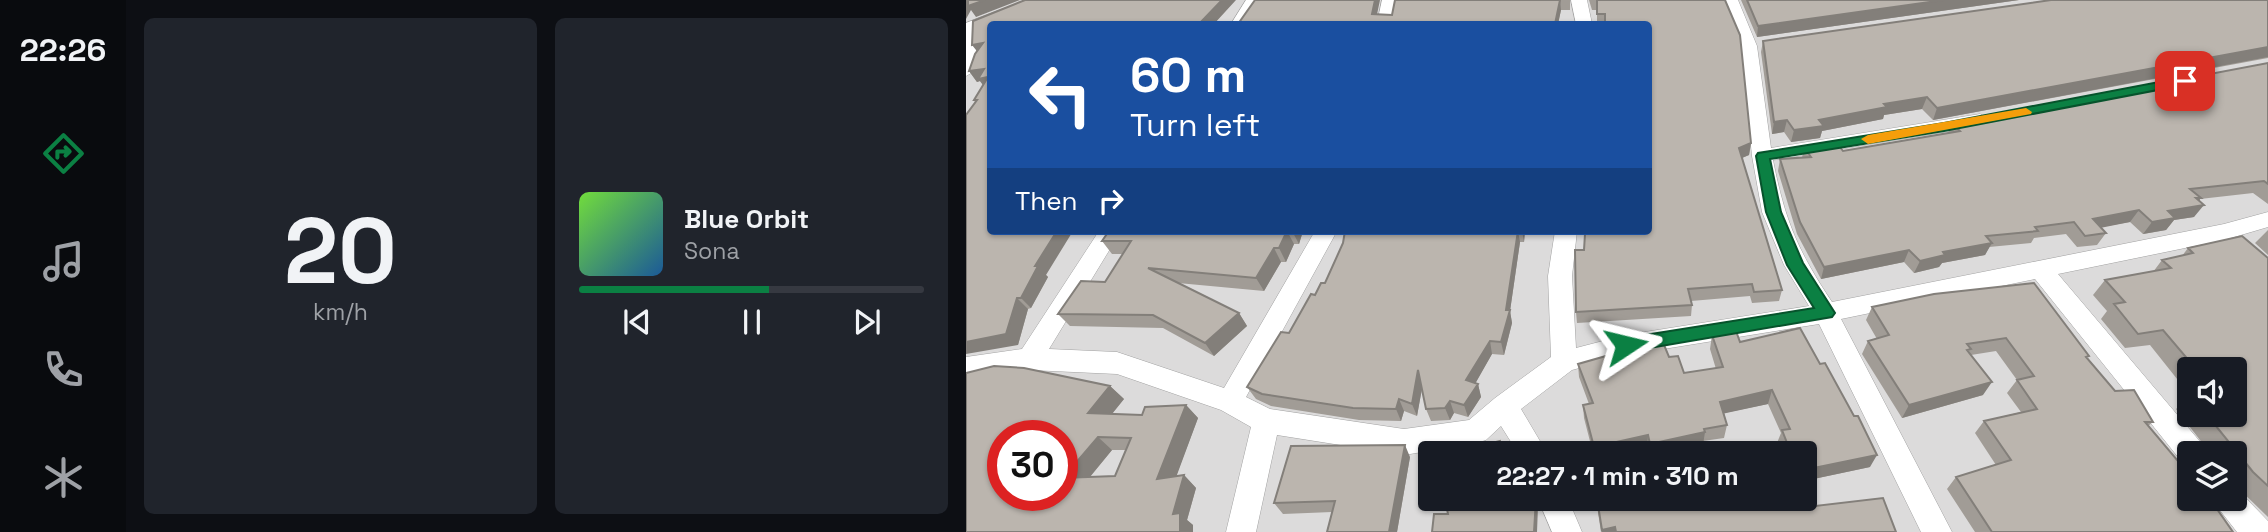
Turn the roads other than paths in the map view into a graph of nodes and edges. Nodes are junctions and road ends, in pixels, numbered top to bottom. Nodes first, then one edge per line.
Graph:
1 (1041, 0) edge
2 (1254, 0) edge
3 (1390, 0) edge
4 (1579, 0) edge
5 (1730, 0) edge
6 (987, 21) edge
7 (988, 21) edge
8 (1241, 21) edge
9 (1386, 21) edge
10 (1583, 21) edge
11 (968, 29) edge
12 (966, 71) edge
13 (1996, 117) edge
14 (1762, 156) junction
15 (2268, 219) edge
16 (1108, 235) edge
17 (1324, 235) edge
18 (1565, 235) edge
19 (2041, 270) junction
20 (1826, 313) junction
21 (1030, 359) junction
22 (1564, 362) junction
23 (966, 368) edge
24 (1230, 402) junction
25 (1504, 406) junction
26 (1266, 421) junction
27 (1526, 441) edge
28 (2182, 441) edge
29 (1558, 511) edge
30 (2239, 511) edge
31 (1241, 532) edge
32 (1567, 532) edge
33 (1937, 532) edge
34 (2257, 532) edge

1 - 7 street
2 - 8 street
3 - 9 street
4 - 10 street
5 - 14 street
6 - 11 street
11 - 12 street
13 - 14 street
14 - 20 street
15 - 19 street
16 - 21 street
17 - 24 street
18 - 22 street
19 - 20 street
19 - 28 street
20 - 22 street
20 - 33 street
21 - 23 street
21 - 24 street
22 - 25 street
24 - 26 street
25 - 26 street
25 - 27 street
26 - 31 street
29 - 32 street
30 - 34 street

